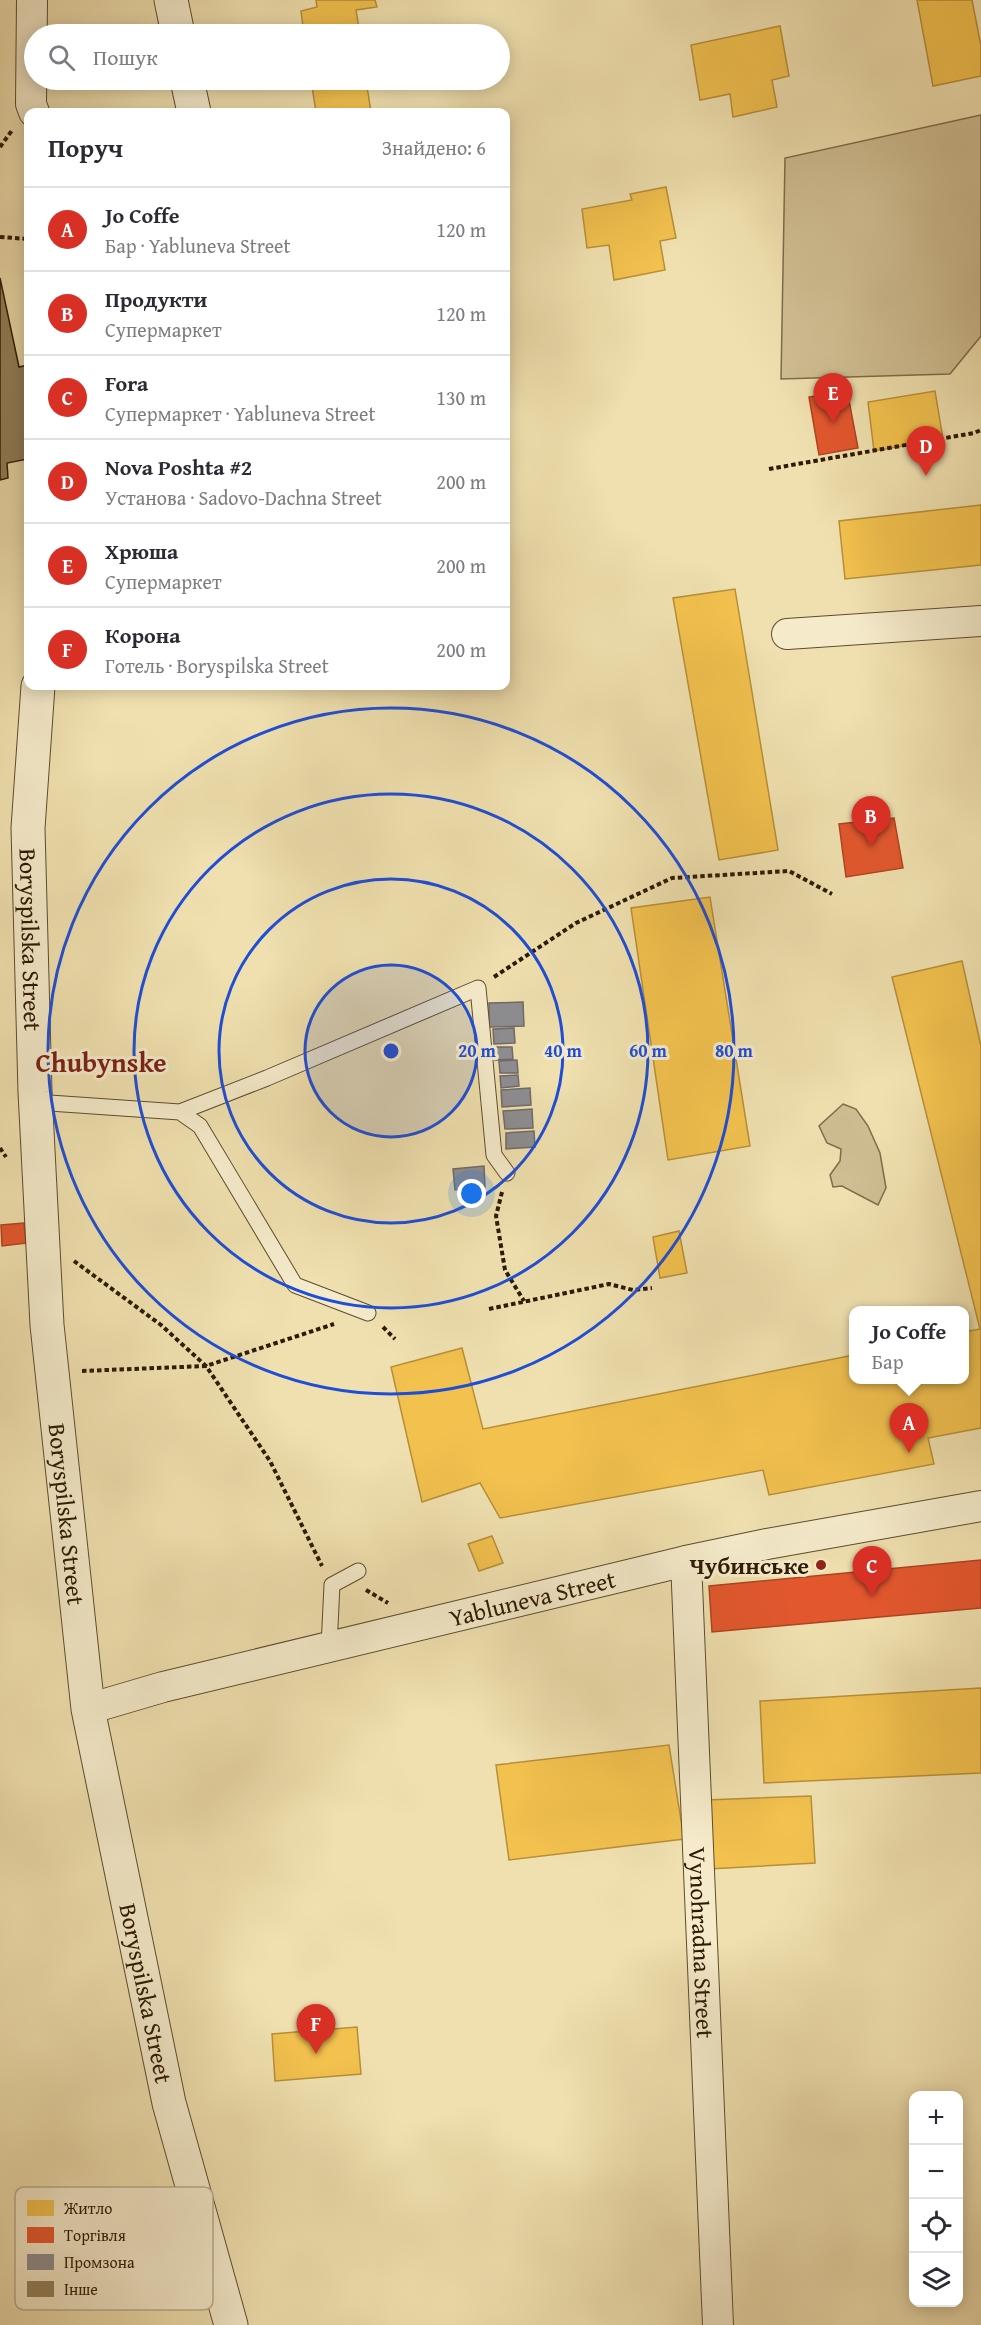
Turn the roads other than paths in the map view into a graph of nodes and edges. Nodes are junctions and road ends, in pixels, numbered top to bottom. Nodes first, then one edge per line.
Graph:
1 (32, 0) edge
2 (171, 0) edge
3 (32, 24) edge
4 (176, 24) edge
5 (31, 90) edge
6 (190, 90) edge
7 (32, 108) edge
8 (193, 108) edge
9 (981, 621) edge
10 (788, 634) dead end
11 (38, 690) edge
12 (35, 1102) junction
13 (180, 1112) junction
14 (507, 1173) road end
15 (368, 1313) road end
16 (981, 1506) edge
17 (686, 1561) junction
18 (352, 1574) road end
19 (329, 1647) junction
20 (88, 1709) junction
21 (192, 2187) edge
22 (213, 2261) edge
23 (231, 2325) edge
24 (718, 2325) edge

1 - 3 street
2 - 4 street
5 - 7 street
6 - 8 street
9 - 10 street
11 - 12 street, Boryspilska Street
12 - 13 lane
12 - 20 street, Boryspilska Street
13 - 14 lane
13 - 15 lane
16 - 17 street, Yabluneva Street
17 - 19 street, Yabluneva Street
17 - 24 street, Vynohradna Street
18 - 19 lane
19 - 20 street, Yabluneva Street
20 - 21 street, Boryspilska Street
22 - 23 street, Boryspilska Street

